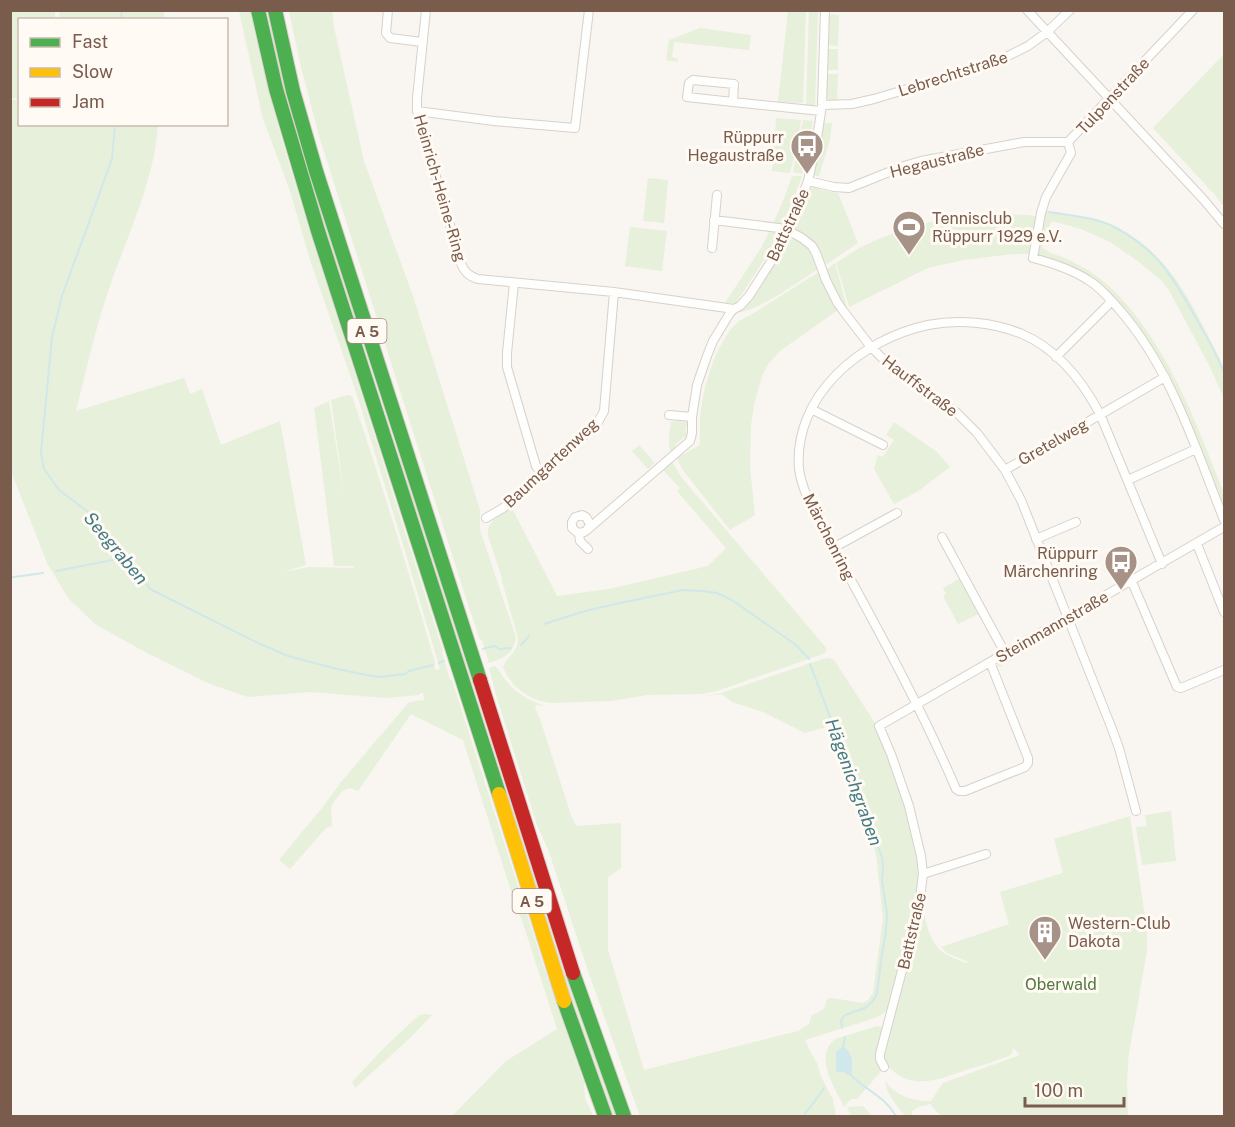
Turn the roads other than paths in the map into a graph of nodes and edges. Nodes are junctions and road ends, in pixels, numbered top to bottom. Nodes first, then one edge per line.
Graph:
1 (258, 10) edge
2 (275, 10) edge
3 (388, 10) edge
4 (426, 10) edge
5 (589, 10) edge
6 (825, 10) edge
7 (1027, 10) edge
8 (1070, 10) edge
9 (1193, 10) edge
10 (1047, 32) junction
11 (422, 42) junction
12 (1110, 98) junction
13 (733, 102) junction
14 (821, 108) junction
15 (417, 111) junction
16 (1068, 142) junction
17 (808, 181) junction
18 (717, 195) dead end
19 (714, 220) junction
20 (1224, 224) edge
21 (789, 231) junction
22 (712, 248) dead end
23 (514, 283) junction
24 (614, 292) junction
25 (1112, 301) junction
26 (734, 309) junction
27 (871, 347) junction
28 (1056, 357) junction
29 (1165, 377) junction
30 (811, 409) junction
31 (1100, 414) junction
32 (669, 415) dead end
33 (692, 417) junction
34 (883, 445) dead end
35 (1196, 449) junction
36 (1005, 470) junction
37 (542, 474) junction
38 (1128, 480) junction
39 (897, 513) dead end
40 (486, 518) dead end
41 (1224, 520) edge
42 (1077, 522) dead end
43 (1224, 527) edge
44 (587, 530) junction
45 (579, 533) junction
46 (942, 537) dead end
47 (1036, 539) junction
48 (1197, 544) junction
49 (833, 548) junction
50 (588, 549) dead end
51 (1162, 564) junction
52 (1132, 582) junction
53 (1224, 612) edge
54 (1068, 617) junction
55 (1005, 653) junction
56 (990, 662) junction
57 (1224, 670) edge
58 (918, 704) junction
59 (879, 726) joint
60 (1136, 811) dead end
61 (986, 854) dead end
62 (923, 874) junction
63 (884, 1067) dead end
64 (605, 1116) edge
65 (624, 1116) edge

1 - 64 highway, A 5
2 - 65 highway, A 5
3 - 11 street
4 - 11 street, Heinrich-Heine-Ring
5 - 15 street
6 - 14 street, Battstraße
7 - 10 street
8 - 10 street, Lebrechtstraße
9 - 12 street, Tulpenstraße
10 - 12 street
10 - 14 street, Lebrechtstraße
11 - 15 street, Heinrich-Heine-Ring
12 - 16 street, Tulpenstraße
12 - 20 street
13 - 13 street, Lebrechtstraße
13 - 14 street, Lebrechtstraße
14 - 17 street, Battstraße
15 - 23 street, Heinrich-Heine-Ring
16 - 17 street, Hegaustraße
16 - 25 street, Tulpenstraße
17 - 21 street, Battstraße
18 - 19 street
19 - 21 street
19 - 22 street
21 - 26 street, Battstraße
21 - 27 street, Hauffstraße
23 - 24 street, Heinrich-Heine-Ring
23 - 37 street
24 - 26 street, Heinrich-Heine-Ring
24 - 37 street, Baumgartenweg
25 - 28 street
25 - 29 street
26 - 33 street, Battstraße
27 - 28 street, Märchenring
27 - 30 street, Märchenring
27 - 36 street, Hauffstraße
28 - 31 street, Märchenring
29 - 31 street, Gretelweg
29 - 35 street
30 - 34 street
30 - 49 street, Märchenring
31 - 36 street, Gretelweg
31 - 38 street, Märchenring
32 - 33 street
33 - 44 street, Battstraße
35 - 38 street
35 - 41 street
36 - 47 street, Hauffstraße
37 - 40 street, Baumgartenweg
38 - 51 street, Märchenring
39 - 49 street
42 - 47 street
43 - 48 street, Steinmannstraße
44 - 45 street
44 - 45 street
45 - 50 street
46 - 55 street
47 - 54 street, Hauffstraße
48 - 51 street, Steinmannstraße
48 - 53 street
49 - 58 street, Märchenring
51 - 52 street, Steinmannstraße
52 - 54 street, Steinmannstraße
52 - 57 street
54 - 55 street, Steinmannstraße
54 - 60 street, Hauffstraße
55 - 56 street, Steinmannstraße
56 - 58 street, Steinmannstraße
56 - 58 street, Märchenring
58 - 59 street, Steinmannstraße
59 - 62 street, Battstraße
61 - 62 street
62 - 63 street, Battstraße

